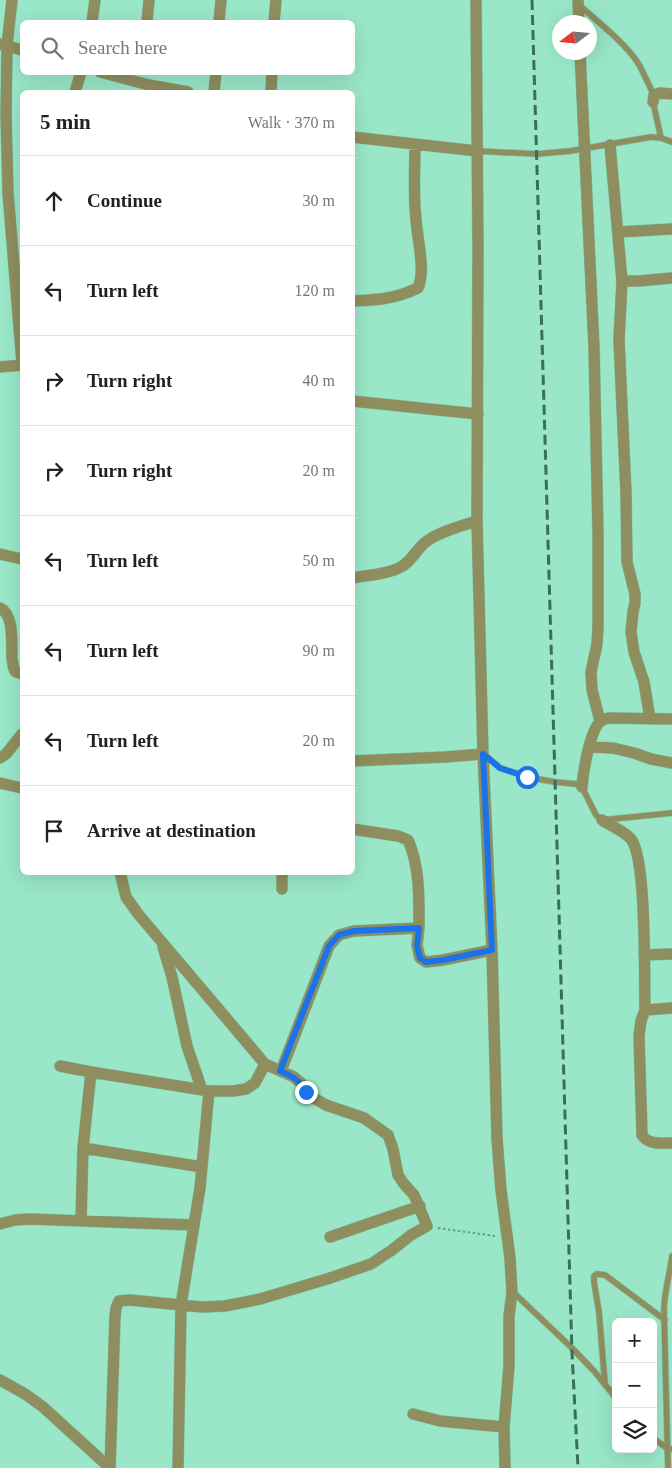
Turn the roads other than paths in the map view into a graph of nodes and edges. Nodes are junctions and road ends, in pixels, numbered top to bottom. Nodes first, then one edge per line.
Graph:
1 (12, 0) edge
2 (95, 0) edge
3 (149, 0) edge
4 (221, 0) edge
5 (276, 0) edge
6 (476, 0) edge
7 (578, 2) edge
8 (579, 15) edge
9 (92, 20) edge
10 (147, 20) edge
11 (219, 20) edge
12 (274, 20) edge
13 (3, 45) edge
14 (20, 49) edge
15 (580, 60) edge
16 (80, 75) edge
17 (109, 75) edge
18 (216, 75) edge
19 (272, 75) edge
20 (145, 83) edge
21 (76, 90) edge
22 (178, 90) edge
23 (214, 90) edge
24 (271, 90) edge
25 (672, 94) edge
26 (653, 98) junction
27 (355, 137) edge
28 (661, 138) junction
29 (672, 142) edge
30 (416, 144) junction
31 (610, 145) junction
32 (584, 149) junction
33 (477, 151) junction
34 (672, 229) edge
35 (618, 232) junction
36 (672, 278) edge
37 (622, 281) junction
38 (355, 301) edge
39 (20, 340) edge
40 (20, 364) edge
41 (0, 367) edge
42 (355, 401) edge
43 (478, 414) junction
44 (477, 520) junction
45 (0, 554) edge
46 (20, 559) edge
47 (355, 577) edge
48 (0, 608) edge
49 (20, 673) edge
50 (650, 719) junction
51 (672, 719) edge
52 (600, 721) junction
53 (20, 736) edge
54 (589, 747) junction
55 (483, 754) junction
56 (0, 758) edge
57 (355, 760) edge
58 (672, 763) edge
59 (0, 783) edge
60 (582, 787) junction
61 (20, 788) edge
62 (672, 813) edge
63 (602, 820) junction
64 (355, 829) edge
65 (121, 875) edge
66 (282, 875) edge
67 (282, 889) dead end
68 (419, 928) junction
69 (161, 943) junction
70 (492, 950) junction
71 (672, 954) edge
72 (644, 955) junction
73 (672, 1008) edge
74 (645, 1010) junction
75 (265, 1064) junction
76 (60, 1066) dead end
77 (280, 1071) junction
78 (90, 1072) junction
79 (205, 1091) junction
80 (672, 1143) edge
81 (83, 1148) junction
82 (202, 1167) junction
83 (420, 1206) junction
84 (81, 1220) junction
85 (0, 1224) edge
86 (194, 1225) junction
87 (330, 1238) dead end
88 (672, 1256) edge
89 (512, 1292) junction
90 (182, 1305) junction
91 (664, 1320) junction
92 (0, 1380) edge
93 (605, 1385) junction
94 (612, 1393) edge
95 (413, 1414) dead end
96 (504, 1427) junction
97 (657, 1441) edge
98 (670, 1449) edge
99 (110, 1468) edge
100 (178, 1468) edge
101 (505, 1468) edge
102 (668, 1468) edge

1 - 13 street
2 - 9 street
3 - 10 street
4 - 11 street
5 - 12 street
6 - 33 street
7 - 8 street
7 - 26 lane
13 - 14 street
13 - 39 street
15 - 32 street
16 - 21 street
17 - 20 street
18 - 23 street
19 - 24 street
20 - 22 street
25 - 26 street
26 - 28 lane
27 - 30 street
28 - 29 lane
28 - 31 lane
30 - 33 street
30 - 38 street
31 - 32 lane
31 - 35 street
32 - 33 lane
32 - 52 street
33 - 43 street
34 - 35 street
35 - 37 street
36 - 37 street
37 - 50 street
40 - 41 street
42 - 43 street
43 - 44 street
44 - 47 street
44 - 55 street
45 - 46 street
48 - 49 street
50 - 51 street
50 - 52 street
52 - 54 street
53 - 56 street
54 - 58 street
54 - 60 street
55 - 57 street
55 - 60 lane
55 - 70 street
59 - 61 street
60 - 63 lane
62 - 63 lane
63 - 72 street
64 - 68 street
65 - 69 street
66 - 67 street
68 - 70 street
68 - 77 street
69 - 75 street
69 - 79 street
70 - 89 street
71 - 72 street
72 - 74 street
73 - 74 street
74 - 80 street
75 - 77 street
75 - 79 street
76 - 78 street
77 - 83 street
78 - 79 street
78 - 81 street
79 - 82 street
81 - 82 street
81 - 84 street
82 - 86 street
83 - 87 street
83 - 90 street
84 - 85 street
84 - 86 street
86 - 90 street
88 - 91 lane
89 - 93 lane
89 - 96 street
90 - 99 street
90 - 100 street
91 - 93 lane
91 - 98 lane
92 - 99 street
93 - 94 lane
95 - 96 street
96 - 101 street
97 - 98 lane
98 - 102 lane

